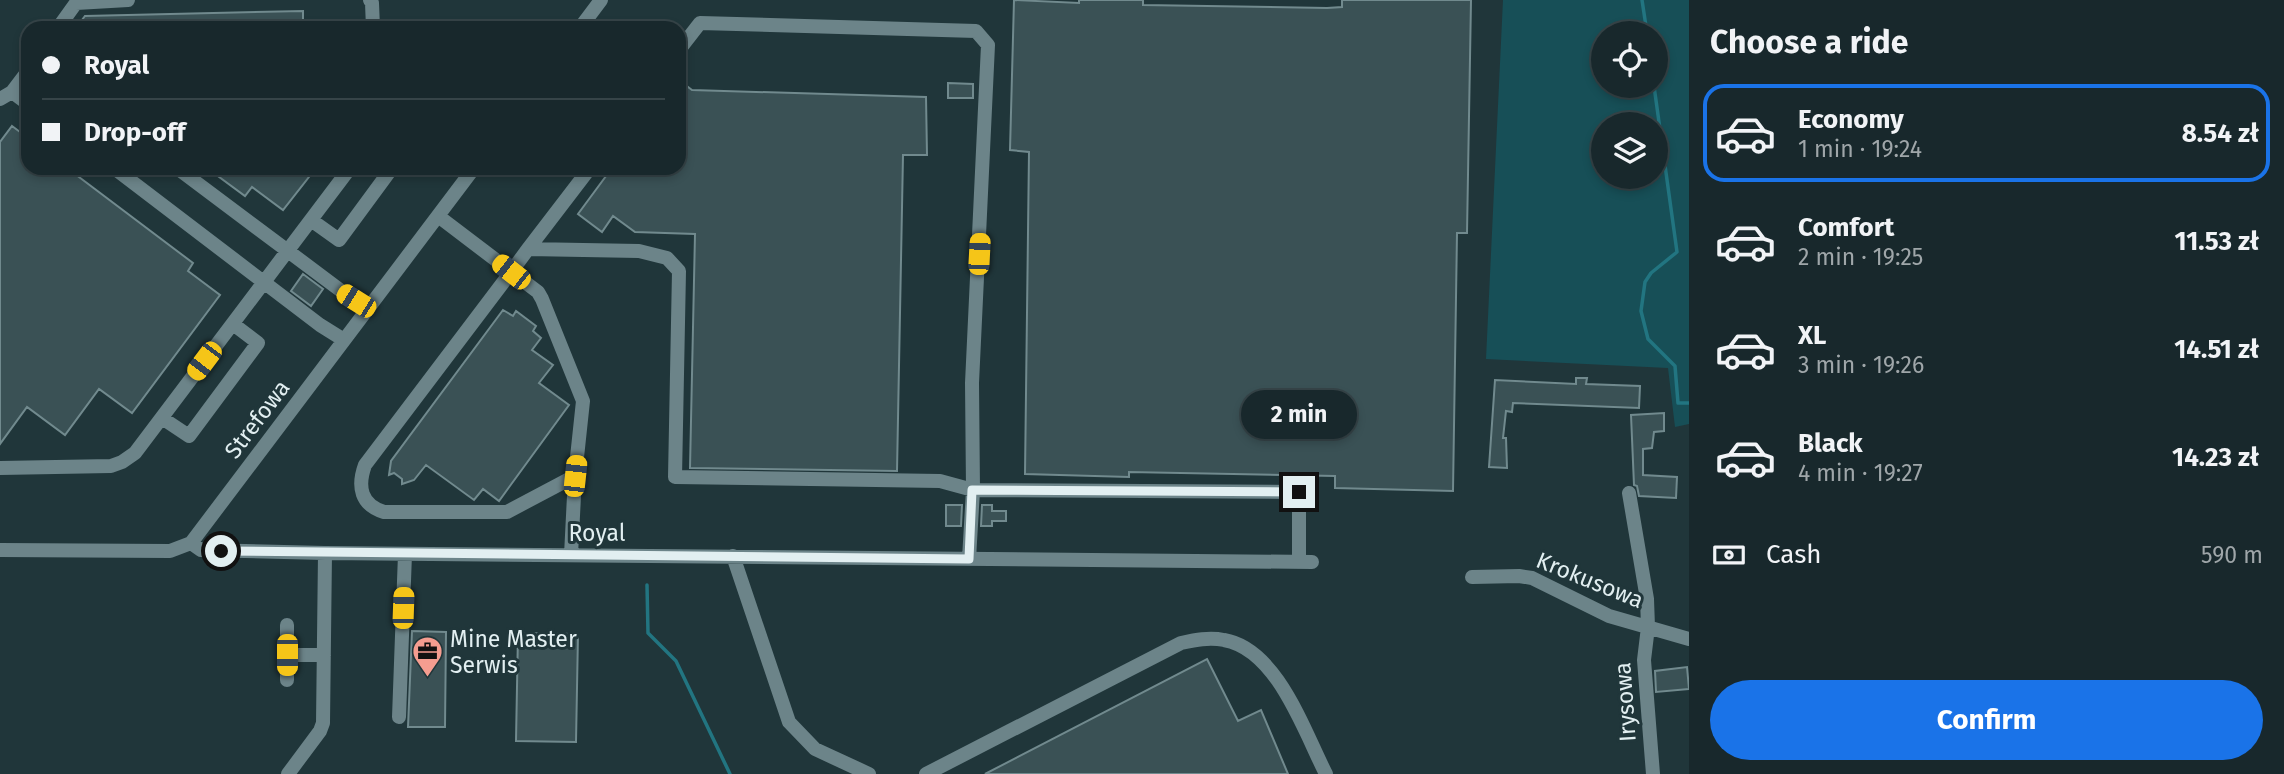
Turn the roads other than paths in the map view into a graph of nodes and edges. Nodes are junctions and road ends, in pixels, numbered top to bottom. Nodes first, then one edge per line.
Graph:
1 (128, 0) edge
2 (370, 0) edge
3 (601, 0) edge
4 (63, 21) edge
5 (373, 21) edge
6 (585, 21) edge
7 (686, 41) edge
8 (21, 79) edge
9 (6, 96) edge
10 (123, 175) edge
11 (186, 175) edge
12 (345, 175) edge
13 (387, 175) edge
14 (469, 175) edge
15 (585, 175) edge
16 (438, 216) junction
17 (311, 220) junction
18 (528, 249) junction
19 (288, 251) junction
20 (511, 272) junction
21 (265, 281) junction
22 (368, 308) junction
23 (233, 324) junction
24 (344, 340) junction
25 (162, 418) junction
26 (0, 468) edge
27 (575, 476) junction
28 (972, 490) junction
29 (1629, 493) dead end
30 (191, 543) junction
31 (0, 550) edge
32 (325, 553) junction
33 (405, 554) junction
34 (571, 555) junction
35 (733, 556) junction
36 (969, 559) junction
37 (1472, 577) dead end
38 (287, 625) dead end
39 (1648, 627) junction
40 (1689, 639) edge
41 (287, 655) junction
42 (324, 655) junction
43 (287, 680) dead end
44 (399, 717) dead end
45 (302, 756) junction
46 (288, 774) edge
47 (303, 774) edge
48 (869, 774) edge
49 (926, 774) edge
50 (1326, 774) edge
51 (1653, 774) edge

1 - 4 street
2 - 5 street
3 - 6 street
7 - 28 street
8 - 9 street
10 - 21 street
11 - 19 street
12 - 17 street
13 - 17 street
14 - 16 street, Strefowa
15 - 18 street
16 - 20 street
16 - 22 street, Strefowa
17 - 19 street
18 - 20 street
18 - 28 street
19 - 21 street
19 - 22 street
20 - 27 street
20 - 27 street
21 - 23 street
21 - 24 street
22 - 24 street, Strefowa
23 - 25 street
23 - 25 street
24 - 30 street, Strefowa
25 - 26 street
27 - 34 street
28 - 36 street
28 - 36 street, Royal
29 - 39 street, Irysowa
30 - 31 street
30 - 32 street, Royal
32 - 33 street, Royal
32 - 42 street
33 - 34 street, Royal
33 - 44 street
34 - 35 street, Royal
35 - 36 street, Royal
35 - 48 street
37 - 39 street, Krokusowa
38 - 41 street
39 - 40 street, Krokusowa
39 - 51 street, Irysowa
41 - 42 street
41 - 43 street
42 - 45 street
45 - 46 street
45 - 47 street
49 - 50 street

